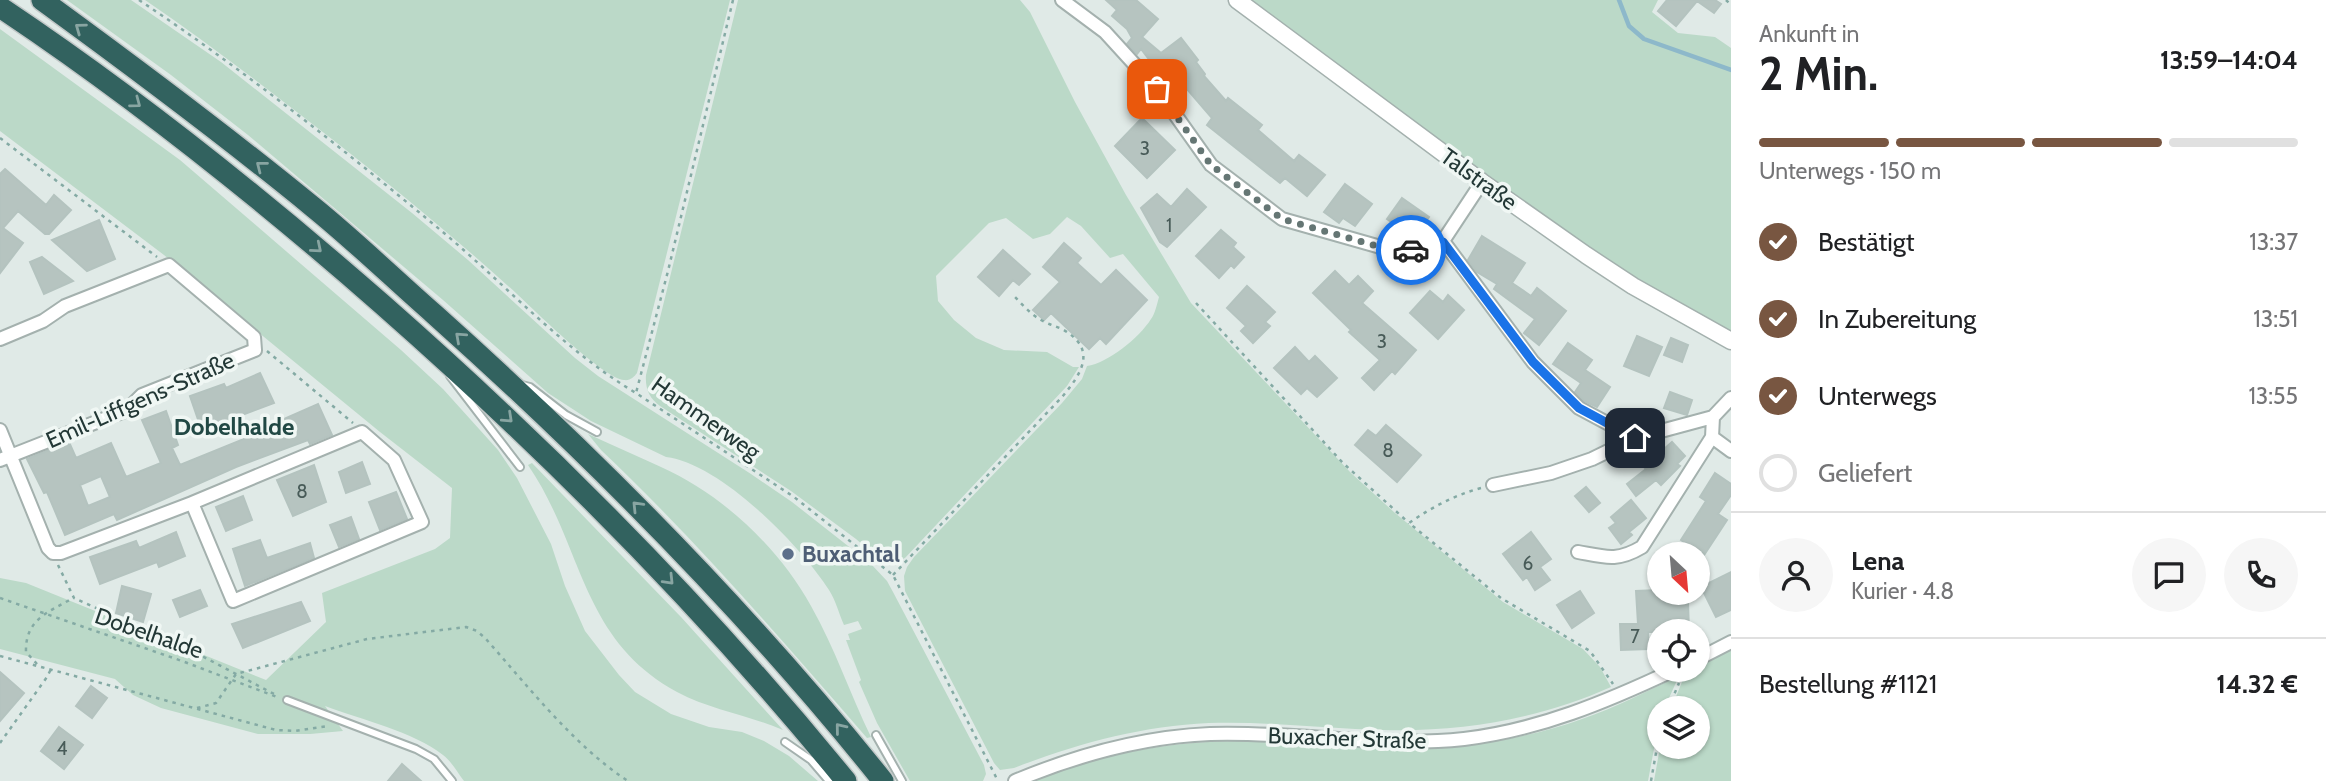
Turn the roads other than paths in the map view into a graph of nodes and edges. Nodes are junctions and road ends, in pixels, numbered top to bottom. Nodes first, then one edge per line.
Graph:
1 (42, 0) edge
2 (1062, 0) edge
3 (1237, 0) edge
4 (0, 7) edge
5 (1482, 182) junction
6 (1443, 242) junction
7 (0, 339) edge
8 (1731, 341) edge
9 (440, 356) junction
10 (510, 383) junction
11 (1731, 398) edge
12 (1713, 417) junction
13 (0, 430) edge
14 (597, 432) dead end
15 (1712, 437) junction
16 (1635, 438) junction
17 (1731, 452) edge
18 (5, 458) edge
19 (520, 467) dead end
20 (1493, 485) road end
21 (192, 503) junction
22 (1578, 552) dead end
23 (1731, 642) edge
24 (1710, 653) edge
25 (1657, 682) edge
26 (286, 701) road end
27 (876, 735) dead end
28 (785, 742) dead end
29 (452, 781) edge
30 (829, 781) edge
31 (846, 781) edge
32 (883, 781) edge
33 (902, 781) edge
34 (1015, 781) edge

10 -> 1 highway
2 - 6 street
3 - 5 street, Talstraße
4 -> 9 highway
5 - 6 street
5 - 8 street, Talstraße
6 - 16 street
7 - 18 street, Emil-Liffgens-Straße
9 - 19 lane
9 -> 31 highway
10 - 14 lane
32 -> 10 highway
11 - 12 street
12 - 15 street
12 - 16 street
13 - 18 street
15 - 17 street
15 - 22 street
16 - 20 street
18 - 21 street
21 - 21 street
23 - 24 street
25 - 34 street, Buxacher Straße
26 - 29 lane
27 - 33 lane
28 - 30 lane

